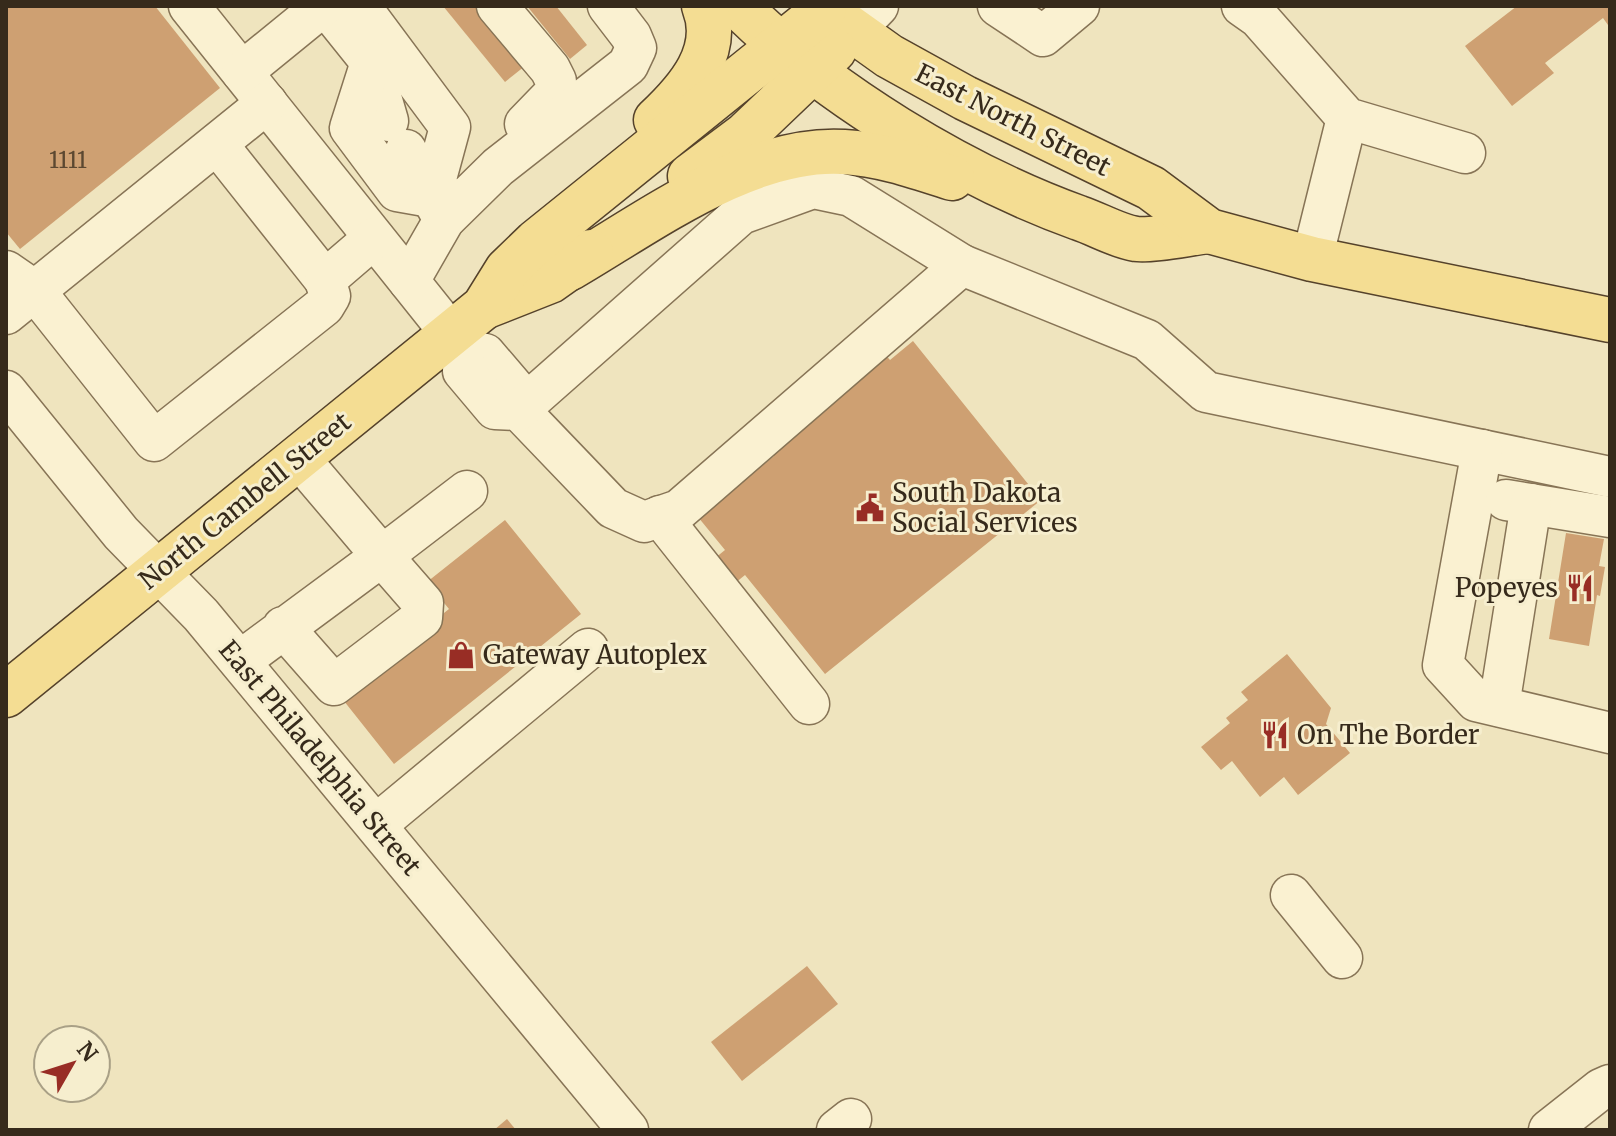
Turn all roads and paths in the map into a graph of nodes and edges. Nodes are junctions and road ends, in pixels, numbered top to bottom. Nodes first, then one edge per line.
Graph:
1 (189, 6) edge
2 (324, 6) edge
3 (360, 6) edge
4 (497, 6) edge
5 (608, 6) edge
6 (704, 6) edge
7 (738, 6) edge
8 (998, 6) edge
9 (1079, 6) edge
10 (1242, 6) edge
11 (841, 12) edge
12 (798, 57) junction
13 (371, 62) junction
14 (242, 72) junction
15 (267, 103) junction
16 (1347, 118) junction
17 (217, 144) junction
18 (1465, 153) dead end
19 (596, 192) junction
20 (437, 208) junction
21 (1057, 210) junction
22 (1209, 231) junction
23 (374, 238) junction
24 (1312, 259) junction
25 (962, 265) junction
26 (570, 268) junction
27 (325, 280) junction
28 (409, 281) junction
29 (16, 292) edge
30 (1610, 320) edge
31 (467, 330) junction
32 (6, 391) edge
33 (519, 410) junction
34 (1482, 450) junction
35 (298, 457) junction
36 (1610, 477) edge
37 (467, 491) dead end
38 (1474, 494) junction
39 (1531, 504) junction
40 (660, 516) junction
41 (1610, 517) edge
42 (382, 556) junction
43 (158, 570) junction
44 (283, 627) junction
45 (588, 649) dead end
46 (240, 661) junction
47 (6, 695) edge
48 (809, 704) dead end
49 (1499, 706) junction
50 (1610, 733) edge
51 (376, 825) junction
52 (1291, 895) dead end
53 (1342, 958) dead end
54 (1610, 1085) edge
55 (628, 1130) edge
56 (1549, 1130) edge

1 - 14 street
2 - 13 street
2 - 14 street
3 - 20 street
4 - 20 street
5 - 20 street
6 - 19 main road
7 - 12 main road, East North Street
8 - 9 street
10 - 16 street
11 - 12 main road, North Cambell Street
11 - 22 main road, East North Street
12 - 19 main road, North Cambell Street
12 - 21 main road, East North Street
12 - 26 main road, North Cambell Street
13 - 20 street
13 - 20 street
14 - 15 street
15 - 17 street
15 - 23 street
16 - 18 street
16 - 24 street
17 - 27 street
17 - 29 street
19 - 31 main road, North Cambell Street
20 - 28 street
21 - 22 main road, East North Street
21 - 26 main road
22 - 24 main road, East North Street
23 - 27 street
23 - 28 street
24 - 30 main road, East North Street
25 - 33 street
25 - 34 street
25 - 40 street
26 - 31 main road, North Cambell Street
27 - 29 street
28 - 31 street
31 - 33 street
31 - 35 main road, North Cambell Street
32 - 43 street, East Philadelphia Street
33 - 40 street
34 - 36 street
34 - 38 street
35 - 42 street
35 - 43 main road, North Cambell Street
37 - 42 street
38 - 39 street
38 - 49 street
39 - 41 street
39 - 49 street
40 - 48 street
42 - 44 street
42 - 44 street
43 - 46 street, East Philadelphia Street
43 - 47 main road, North Cambell Street
44 - 46 street
45 - 51 street
46 - 51 street, East Philadelphia Street
49 - 50 street
51 - 55 street, East Philadelphia Street
52 - 53 street
54 - 56 street

